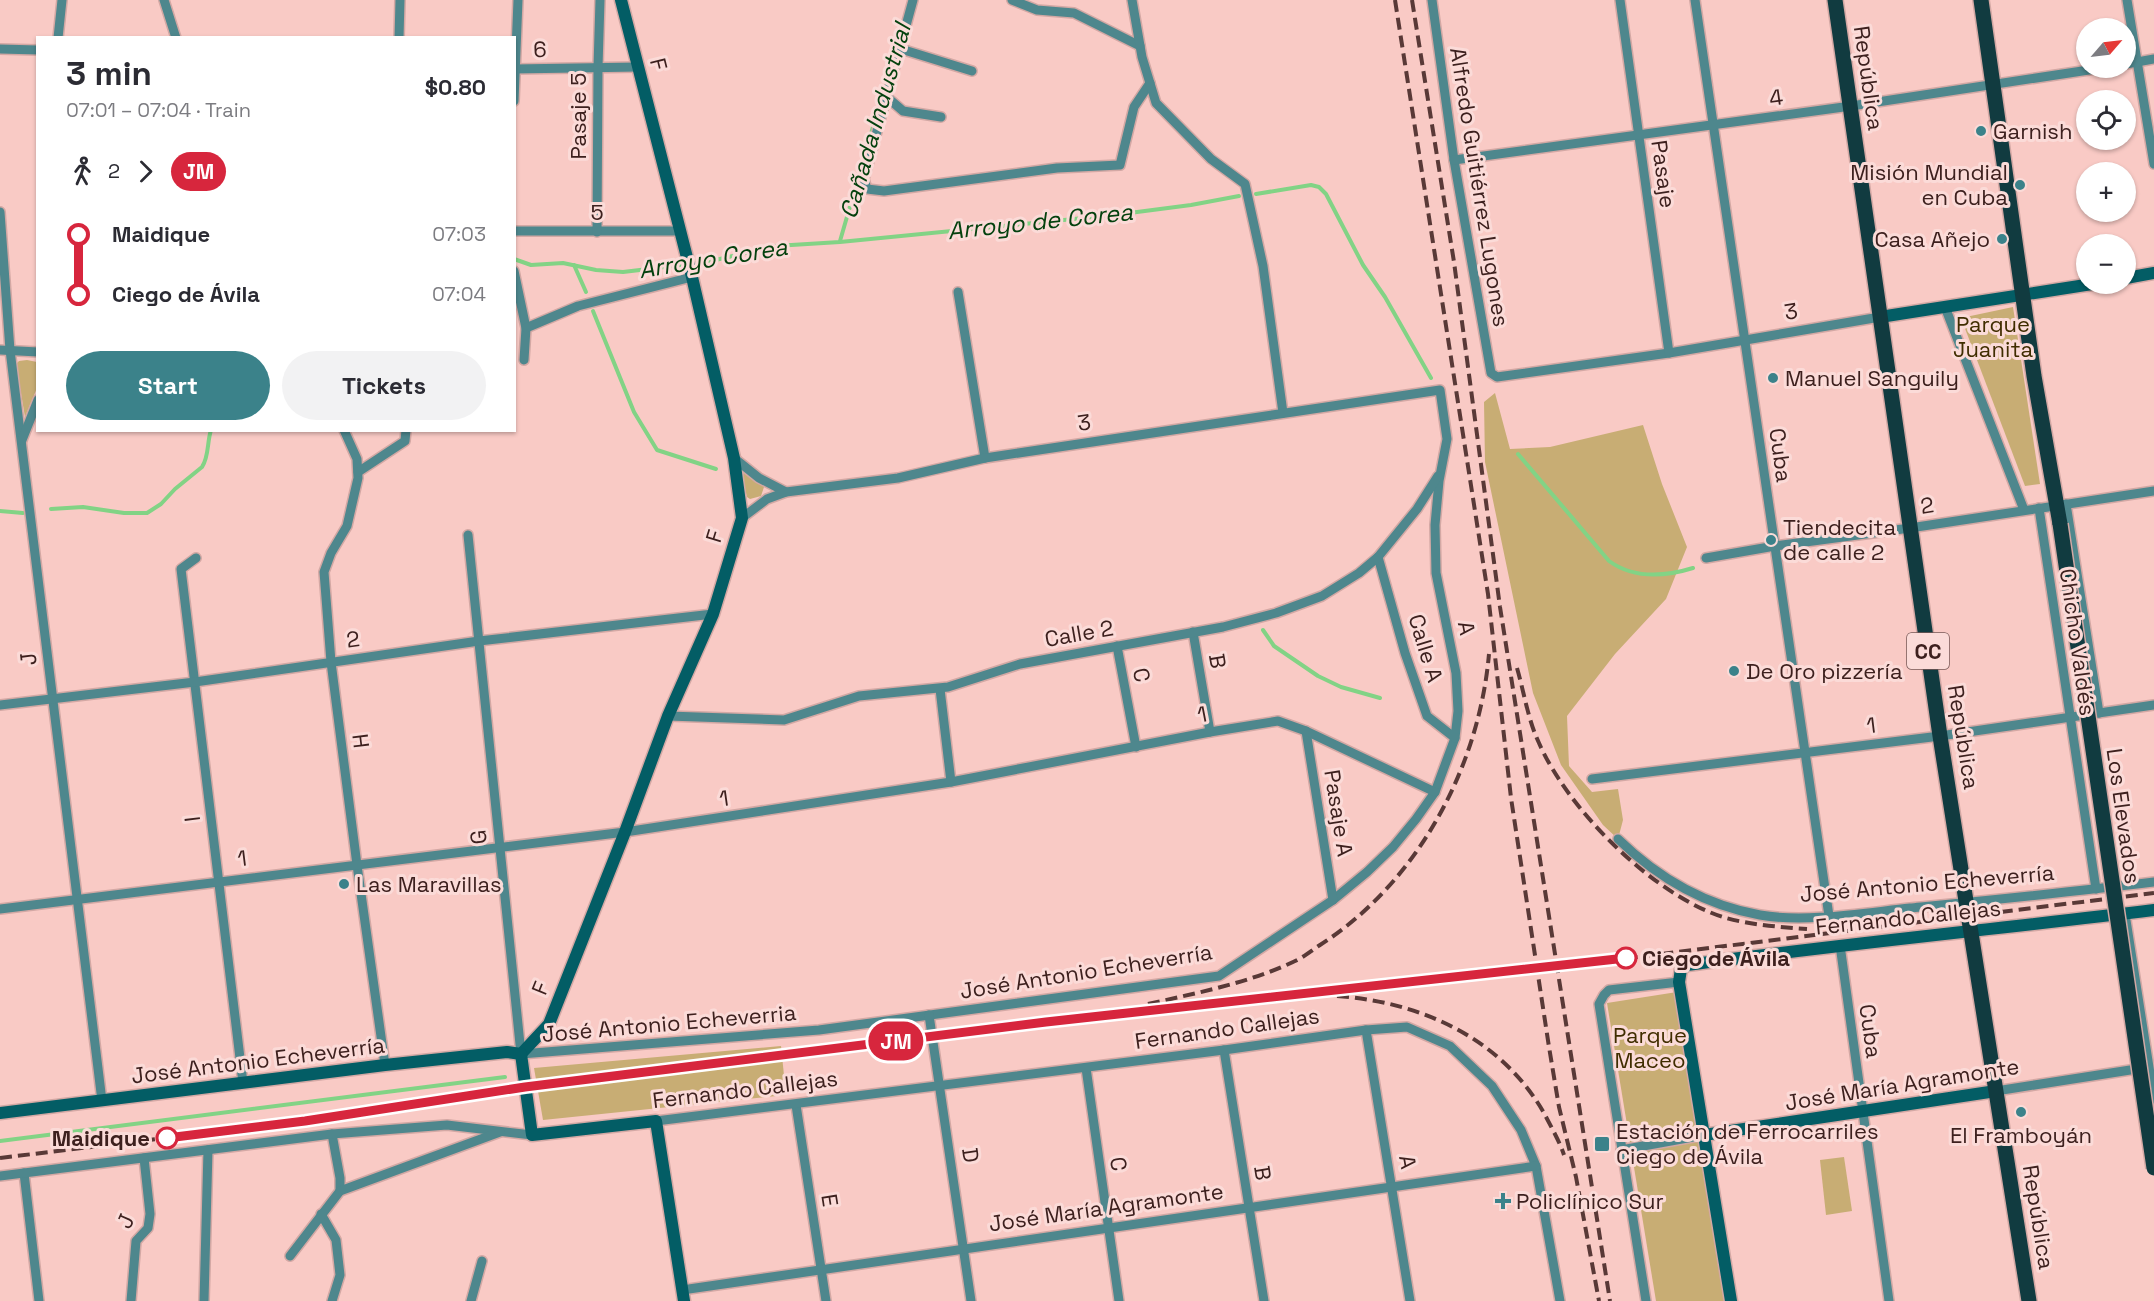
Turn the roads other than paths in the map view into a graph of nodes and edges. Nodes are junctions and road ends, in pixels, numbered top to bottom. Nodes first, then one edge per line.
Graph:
1 (62, 0) edge
2 (164, 0) edge
3 (400, 0) edge
4 (518, 0) edge
5 (600, 0) edge
6 (621, 0) edge
7 (913, 0) edge
8 (1012, 0) edge
9 (1132, 0) edge
10 (1432, 0) edge
11 (1620, 0) edge
12 (1695, 0) edge
13 (1835, 0) edge
14 (1982, 0) edge
15 (2127, 0) edge
16 (58, 36) edge
17 (175, 36) edge
18 (399, 36) edge
19 (516, 46) edge
20 (1140, 46) junction
21 (0, 49) edge
22 (901, 49) junction
23 (36, 50) edge
24 (2154, 59) edge
25 (2137, 62) junction
26 (598, 67) junction
27 (638, 67) junction
28 (516, 69) edge
29 (972, 71) dead end
30 (2076, 72) edge
31 (1150, 82) junction
32 (1994, 84) junction
33 (888, 98) junction
34 (1851, 106) junction
35 (941, 117) dead end
36 (1714, 125) junction
37 (1639, 135) junction
38 (1454, 160) junction
39 (2154, 164) edge
40 (0, 212) edge
41 (516, 231) edge
42 (678, 231) junction
43 (597, 232) junction
44 (2154, 273) edge
45 (2136, 276) edge
46 (692, 278) junction
47 (516, 280) edge
48 (2076, 287) edge
49 (958, 292) dead end
50 (2022, 295) junction
51 (1945, 307) junction
52 (1880, 317) junction
53 (526, 328) junction
54 (1744, 340) junction
55 (5, 350) edge
56 (36, 352) edge
57 (1669, 353) junction
58 (524, 360) dead end
59 (1497, 377) joint
60 (1440, 390) joint
61 (36, 405) edge
62 (1283, 413) junction
63 (345, 432) edge
64 (406, 432) edge
65 (21, 442) junction
66 (734, 458) junction
67 (985, 458) junction
68 (1442, 469) junction
69 (358, 472) junction
70 (2154, 491) edge
71 (786, 492) junction
72 (2061, 505) junction
73 (2039, 508) junction
74 (2024, 510) junction
75 (742, 518) junction
76 (1910, 528) junction
77 (468, 535) dead end
78 (1775, 546) junction
79 (1378, 557) junction
80 (196, 558) dead end
81 (1706, 558) dead end
82 (712, 614) junction
83 (1193, 632) junction
84 (479, 641) junction
85 (1117, 646) junction
86 (331, 662) junction
87 (195, 682) junction
88 (940, 689) junction
89 (52, 698) junction
90 (0, 705) edge
91 (2154, 705) edge
92 (2099, 713) junction
93 (668, 716) junction
94 (2070, 717) junction
95 (1306, 731) junction
96 (1210, 732) junction
97 (1940, 736) junction
98 (1455, 738) junction
99 (1137, 747) junction
100 (1805, 753) junction
101 (1592, 778) dead end
102 (951, 782) junction
103 (1435, 792) junction
104 (625, 832) junction
105 (1618, 839) dead end
106 (500, 849) junction
107 (357, 865) junction
108 (219, 881) junction
109 (2154, 882) edge
110 (2096, 889) junction
111 (77, 899) junction
112 (1333, 900) junction
113 (1966, 903) junction
114 (0, 909) edge
115 (2154, 910) edge
116 (2125, 914) junction
117 (1829, 916) junction
118 (1971, 932) junction
119 (1840, 945) junction
120 (1679, 982) junction
121 (929, 1015) junction
122 (819, 1030) joint
123 (1366, 1030) junction
124 (1224, 1050) junction
125 (521, 1054) junction
126 (386, 1065) junction
127 (2152, 1066) edge
128 (1086, 1068) junction
129 (243, 1083) junction
130 (941, 1084) junction
131 (1996, 1091) junction
132 (2154, 1099) edge
133 (102, 1101) junction
134 (796, 1105) junction
135 (1863, 1111) junction
136 (0, 1113) edge
137 (656, 1121) junction
138 (504, 1130) junction
139 (332, 1134) junction
140 (532, 1135) junction
141 (1704, 1135) junction
142 (208, 1150) junction
143 (1621, 1150) junction
144 (144, 1158) junction
145 (1536, 1166) junction
146 (2154, 1168) edge
147 (24, 1173) junction
148 (0, 1176) edge
149 (1392, 1187) junction
150 (340, 1191) junction
151 (1249, 1208) junction
152 (321, 1214) junction
153 (1108, 1227) junction
154 (964, 1249) junction
155 (290, 1256) dead end
156 (482, 1261) dead end
157 (821, 1270) junction
158 (683, 1295) edge
159 (39, 1301) edge
160 (131, 1301) edge
161 (204, 1301) edge
162 (332, 1301) edge
163 (471, 1301) edge
164 (826, 1301) edge
165 (971, 1301) edge
166 (1119, 1301) edge
167 (1264, 1301) edge
168 (1410, 1301) edge
169 (1560, 1301) edge
170 (1646, 1301) edge
171 (1731, 1301) edge
172 (1889, 1301) edge
173 (2029, 1301) edge

1 - 16 street
2 - 17 street
3 - 18 street
4 - 19 street
5 - 26 street, Pasaje 5
6 - 27 street, F
7 - 22 street
8 - 20 street
9 - 20 street
10 - 38 street, Alfredo Guitiérrez Lugones
11 - 37 street, Pasaje
12 - 36 street, Cuba
13 - 34 main road, República / CC
14 - 32 main road, Los Elevados
15 - 25 street
20 - 31 street
21 - 23 street
22 - 29 street
22 - 33 street
24 - 25 street
25 - 39 street
26 - 27 street, 6
26 - 28 street, 6
26 - 43 street, Pasaje 5
27 - 42 street, F
30 - 32 street, 4
31 - 33 street
31 - 62 street
32 - 34 street, 4
32 - 50 main road, Los Elevados
33 - 35 street
34 - 36 street, 4
34 - 52 main road, República / CC
36 - 37 street, 4
36 - 54 street, Cuba
37 - 38 street, 4
37 - 57 street, Pasaje
38 - 59 street, Alfredo Guitiérrez Lugones
40 - 55 street, J
41 - 43 street, 5
42 - 43 street, 5
42 - 46 street, F
44 - 45 street
46 - 53 street
46 - 66 street, F
47 - 53 street
48 - 50 street, 3
49 - 67 street
50 - 51 street, 3
50 - 72 main road, Los Elevados
51 - 52 street, 3
51 - 74 street
52 - 54 street, 3
52 - 76 main road, República / CC
53 - 58 street
54 - 57 street, 3
54 - 78 street, Cuba
55 - 56 street
55 - 65 street, J
57 - 59 street, 3
60 - 62 street, 3
60 - 68 street, A
61 - 65 street
62 - 67 street, 3
63 - 69 street, H
64 - 69 street
65 - 89 street, J
66 - 71 street
66 - 75 street, F
67 - 71 street, 3
68 - 79 street, Calle 2
68 - 98 street, A
69 - 86 street, H
70 - 72 street, 2
71 - 75 street, 3
72 - 73 street, 2
72 - 92 street, Chicho Valdés
72 - 146 main road, Los Elevados, bridge
73 - 74 street, 2
73 - 94 street, Chicho Valdés
74 - 76 street, 2
75 - 82 street, F
76 - 78 street, 2
76 - 97 main road, República / CC
77 - 84 street, G
78 - 81 street, 2
78 - 100 street, Cuba
79 - 83 street, Calle 2
79 - 98 street, Calle A
80 - 87 street, I
82 - 84 street, 2
82 - 93 street, F
83 - 85 street, Calle 2
83 - 96 street, B
84 - 86 street, 2
84 - 106 street, G
85 - 88 street, Calle 2
85 - 99 street, C
86 - 87 street, 2
86 - 107 street, H
87 - 89 street, 2
87 - 108 street, I
88 - 93 street, Calle 2
88 - 102 street
89 - 90 street, 2
89 - 111 street, J
91 - 92 street, 1
92 - 94 street, 1
93 - 104 street, F
94 - 97 street, 1
94 - 110 street, Chicho Valdés
95 - 96 street, 1
95 - 103 street, 1
95 - 112 street, Pasaje A
96 - 99 street, 1
97 - 100 street, 1
97 - 113 main road, República / CC
98 - 103 street, A
99 - 102 street, 1
100 - 101 street, 1
100 - 117 street, Cuba
102 - 104 street, 1
103 - 112 street, José Antonio Echeverría
104 - 106 street, 1
104 - 125 street, F
105 - 117 street, José Antonio Echeverría
106 - 107 street, 1
106 - 125 street, G
107 - 108 street, 1
107 - 126 street, H
108 - 111 street, 1
108 - 129 street, I
109 - 110 street, José Antonio Echeverría
110 - 113 street, José Antonio Echeverría
111 - 114 street, 1
111 - 133 street, J
112 - 121 street, José Antonio Echeverría
113 - 117 street, José Antonio Echeverría
113 - 118 main road, República / CC
115 - 116 street, Fernando Callejas
116 - 118 street, Fernando Callejas
116 - 127 street
118 - 119 street, Fernando Callejas
118 - 131 main road, República / CC
119 - 120 street, Fernando Callejas
119 - 135 street, Cuba
120 - 141 street
120 - 143 street
121 - 122 street, José Antonio Echeverría
121 - 130 street, D
122 - 125 street, José Antonio Echeverria
123 - 124 street, Fernando Callejas
123 - 145 street, Fernando Callejas
123 - 149 street, A
124 - 128 street, Fernando Callejas
124 - 151 street, B
125 - 126 street, José Antonio Echeverría
125 - 140 street, G
126 - 129 street, José Antonio Echeverría
127 - 131 street, José María Agramonte
127 - 132 street
128 - 130 street, Fernando Callejas
128 - 153 street, C
129 - 133 street, José Antonio Echeverría
130 - 134 street, Fernando Callejas
130 - 154 street, D
131 - 135 street, José María Agramonte
131 - 173 main road, República / CC
133 - 136 street, José Antonio Echeverría
134 - 137 street, Fernando Callejas
134 - 157 street, E
135 - 141 street, José María Agramonte
135 - 172 street, Cuba
137 - 140 street, Fernando Callejas
137 - 158 street
138 - 139 street, Fernando Callejas
138 - 140 street, Fernando Callejas
138 - 150 street
139 - 142 street, Fernando Callejas
139 - 150 street
141 - 143 street, José María Agramonte
141 - 171 street
142 - 144 street, Fernando Callejas
142 - 161 street
143 - 170 street
144 - 147 street, Fernando Callejas
144 - 160 street, J
145 - 149 street, José María Agramonte
145 - 169 street, Fernando Callejas
147 - 148 street, Fernando Callejas
147 - 159 street
149 - 151 street, José María Agramonte
149 - 168 street, A
150 - 152 street
151 - 153 street, José María Agramonte
151 - 167 street, B
152 - 155 street
152 - 162 street
153 - 154 street, José María Agramonte
153 - 166 street, C
154 - 157 street, José María Agramonte
154 - 165 street, D
156 - 163 street
157 - 158 street, José María Agramonte
157 - 164 street, E

